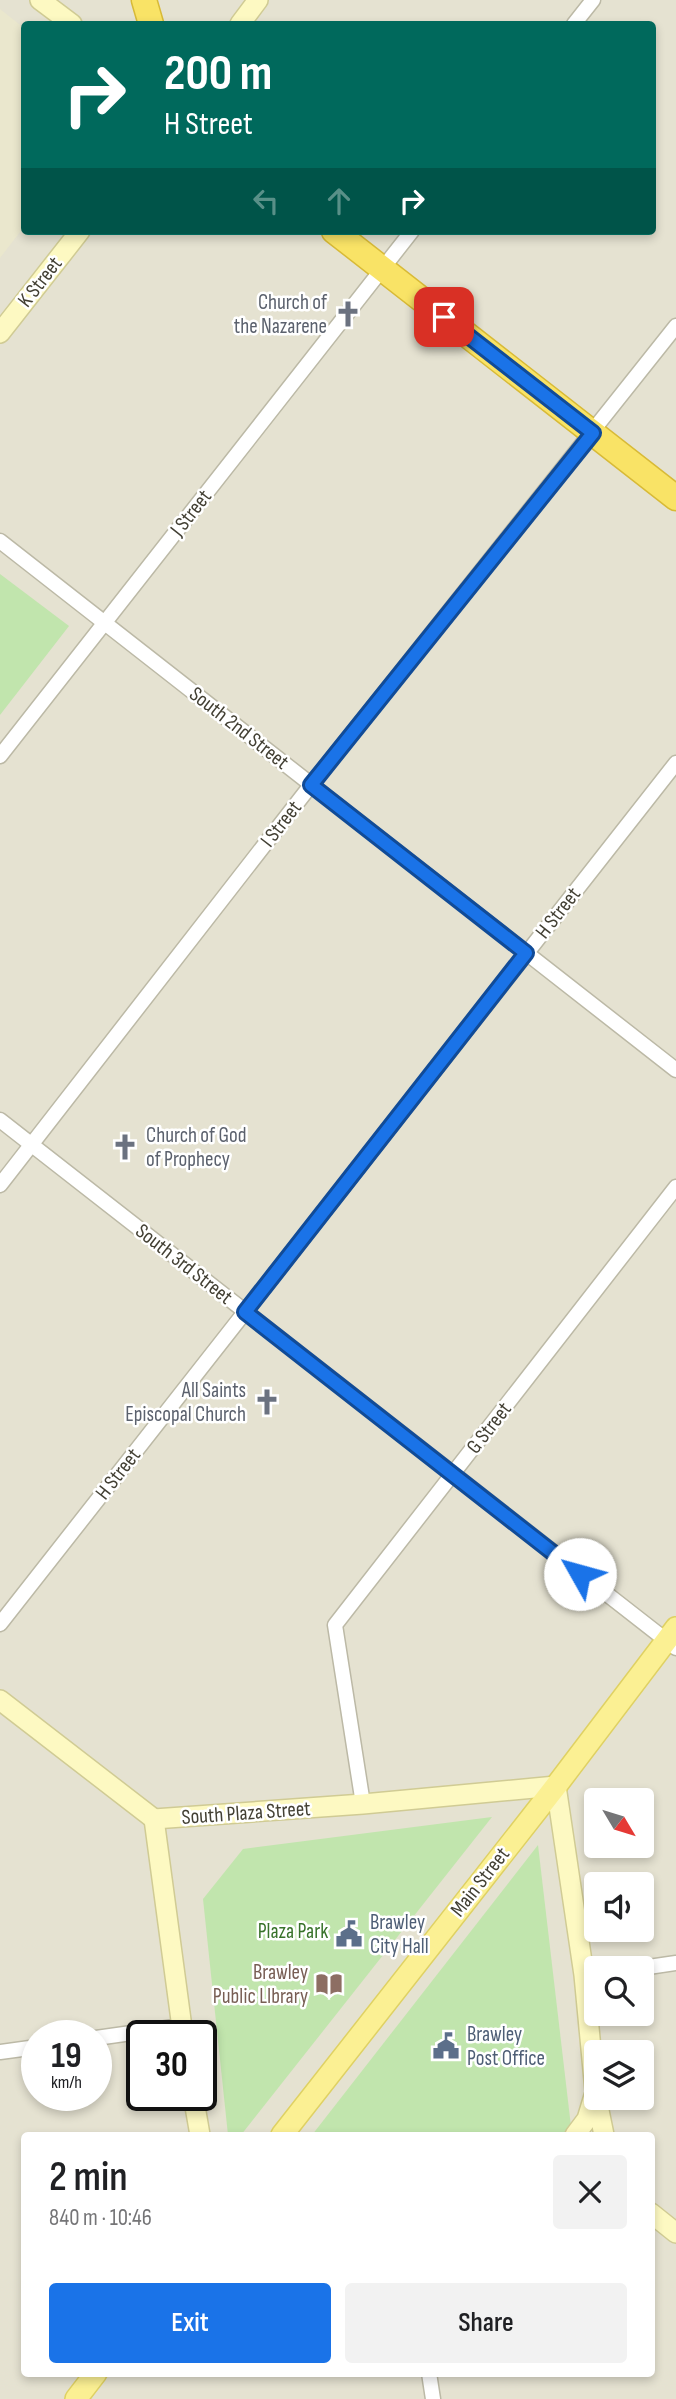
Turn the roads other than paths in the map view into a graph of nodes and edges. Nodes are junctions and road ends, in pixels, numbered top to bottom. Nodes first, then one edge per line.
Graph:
1 (40, 0) edge
2 (144, 0) edge
3 (258, 0) edge
4 (593, 0) edge
5 (68, 21) edge
6 (150, 21) edge
7 (242, 21) edge
8 (576, 21) edge
9 (77, 235) edge
10 (339, 235) edge
11 (409, 235) edge
12 (382, 270) junction
13 (676, 326) edge
14 (0, 333) edge
15 (593, 433) junction
16 (676, 498) edge
17 (0, 541) edge
18 (105, 623) junction
19 (0, 757) edge
20 (676, 763) edge
21 (311, 785) junction
22 (526, 953) junction
23 (676, 1070) edge
24 (0, 1120) edge
25 (31, 1144) junction
26 (0, 1185) edge
27 (676, 1187) edge
28 (245, 1312) junction
29 (452, 1475) junction
30 (0, 1624) edge
31 (673, 1639) edge
32 (0, 1700) edge
33 (556, 1786) junction
34 (363, 1804) junction
35 (154, 1819) junction
36 (587, 1956) edge
37 (676, 1963) edge
38 (654, 1966) edge
39 (181, 2020) edge
40 (21, 2050) edge
41 (1, 2053) edge
42 (590, 2110) edge
43 (599, 2110) edge
44 (196, 2111) edge
45 (199, 2132) edge
46 (284, 2132) edge
47 (577, 2132) edge
48 (603, 2132) edge
49 (655, 2216) edge
50 (676, 2232) edge
51 (93, 2377) edge
52 (429, 2377) edge
53 (430, 2396) edge
54 (76, 2399) edge

1 - 5 main road
2 - 6 highway
3 - 7 main road
4 - 8 street
9 - 14 main road, K Street
10 - 12 highway
11 - 12 street, J Street
12 - 15 highway
12 - 18 street, J Street
13 - 15 street, I Street
15 - 16 highway
15 - 21 street, I Street
17 - 18 street, South 2nd Street
18 - 19 street, J Street
18 - 21 street, South 2nd Street
20 - 22 street, H Street
21 - 22 street, South 2nd Street
21 - 25 street, I Street
22 - 23 street, South 2nd Street
22 - 28 street, H Street
24 - 25 street, South 3rd Street
25 - 26 street, I Street
25 - 28 street, South 3rd Street
27 - 29 street, G Street
28 - 29 street, South 3rd Street
28 - 30 street, H Street
29 - 31 street, South 3rd Street
29 - 34 street, G Street
31 - 33 main road, Main Street
32 - 35 main road
33 - 34 main road, South Plaza Street
33 - 36 main road
33 - 46 main road, Main Street
34 - 35 main road, South Plaza Street
35 - 39 main road, South Plaza Street
37 - 38 street
40 - 41 street
42 - 47 main road
43 - 48 main road
44 - 45 main road
49 - 50 main road
51 - 54 main road
52 - 53 street

